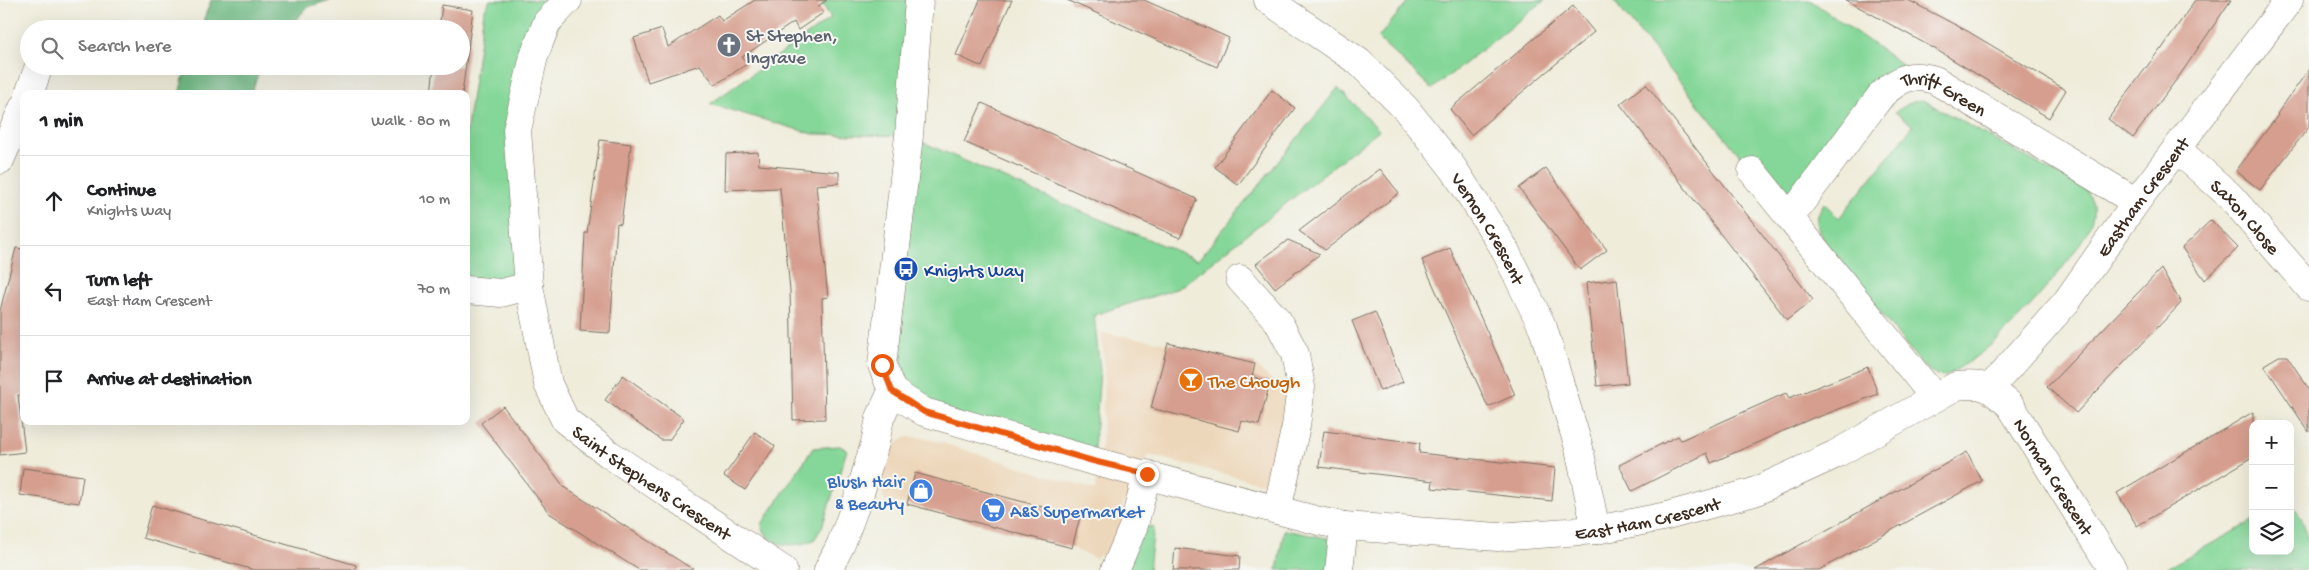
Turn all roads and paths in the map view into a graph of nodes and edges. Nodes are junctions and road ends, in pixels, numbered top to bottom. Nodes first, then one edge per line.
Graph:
1 (568, 0) edge
2 (919, 0) edge
3 (1268, 0) edge
4 (2289, 0) edge
5 (36, 75) edge
6 (30, 90) edge
7 (20, 115) edge
8 (2178, 150) junction
9 (0, 160) edge
10 (1752, 171) dead end
11 (2136, 202) junction
12 (1790, 217) junction
13 (1240, 279) dead end
14 (529, 286) junction
15 (2309, 287) edge
16 (470, 290) edge
17 (1990, 388) junction
18 (892, 391) junction
19 (1935, 398) junction
20 (1147, 474) junction
21 (1277, 510) junction
22 (1344, 526) junction
23 (1596, 530) junction
24 (783, 570) edge
25 (828, 570) edge
26 (1115, 570) edge
27 (1339, 570) edge
28 (2113, 570) edge

1 - 14 street, Saint Stephens Crescent
2 - 18 street
3 - 23 street, Vernon Crescent
4 - 8 street, Eastham Crescent
5 - 6 street
7 - 9 street
8 - 11 street, Eastham Crescent
8 - 15 street, Saxon Close
10 - 12 street
11 - 12 street, Thrift Green
11 - 17 street, Eastham Crescent
12 - 19 street
13 - 21 street
14 - 16 street
14 - 24 street, Saint Stephens Crescent
17 - 19 street, East Ham Crescent
17 - 28 street, Norman Crescent
18 - 20 street, East Ham Crescent
18 - 25 street
19 - 23 street, East Ham Crescent
20 - 21 street, East Ham Crescent
20 - 26 street
21 - 22 street, East Ham Crescent
22 - 23 street, East Ham Crescent
22 - 27 street

